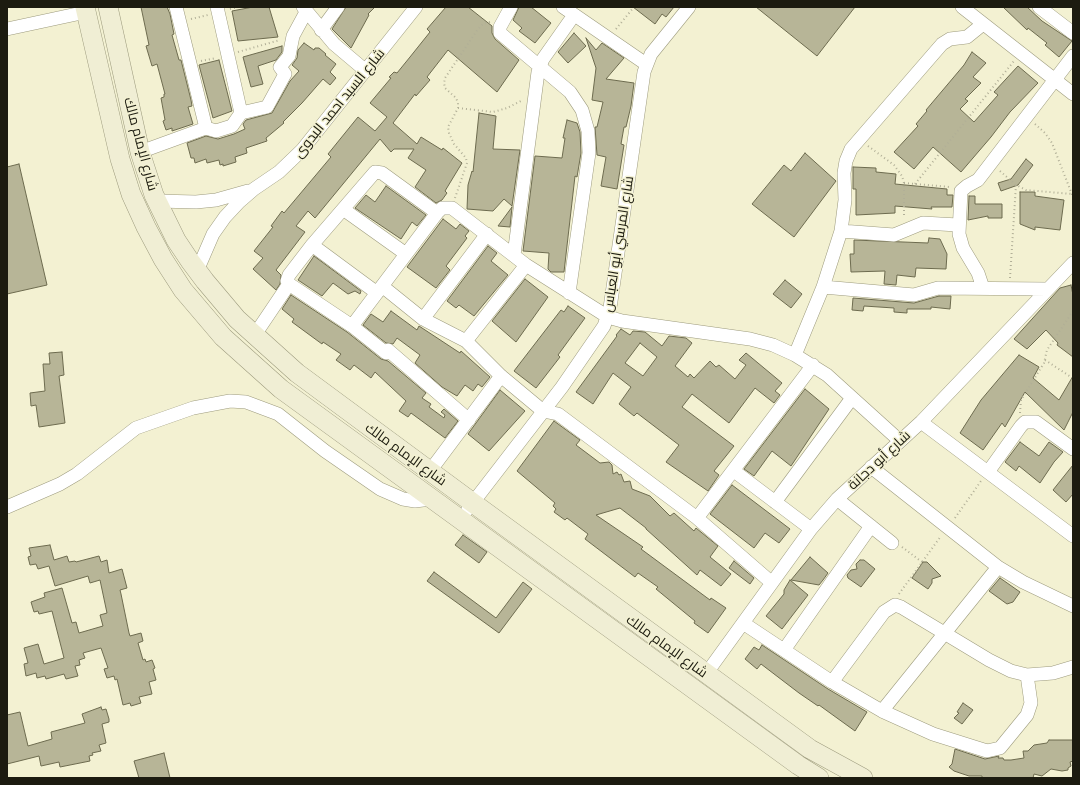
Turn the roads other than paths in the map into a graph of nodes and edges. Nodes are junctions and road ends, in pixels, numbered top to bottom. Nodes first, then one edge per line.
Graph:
1 (108, 7) edge
2 (176, 7) edge
3 (218, 7) edge
4 (338, 7) edge
5 (416, 7) edge
6 (511, 7) edge
7 (563, 7) edge
8 (689, 7) edge
9 (962, 7) edge
10 (1039, 7) edge
11 (85, 9) edge
12 (304, 10) edge
13 (574, 15) junction
14 (983, 24) junction
15 (7, 29) edge
16 (321, 30) junction
17 (1073, 33) edge
18 (1073, 56) edge
19 (646, 64) junction
20 (539, 66) junction
21 (366, 71) junction
22 (1055, 79) junction
23 (1073, 94) edge
24 (241, 113) junction
25 (206, 128) junction
26 (140, 152) junction
27 (254, 189) junction
28 (157, 201) junction
29 (343, 209) junction
30 (437, 213) junction
31 (958, 225) junction
32 (841, 231) junction
33 (487, 234) junction
34 (312, 245) junction
35 (406, 254) junction
36 (514, 255) junction
37 (1073, 263) edge
38 (526, 265) junction
39 (197, 271) junction
40 (289, 284) junction
41 (823, 287) junction
42 (983, 288) junction
43 (380, 289) junction
44 (1047, 289) junction
45 (569, 293) junction
46 (608, 317) junction
47 (423, 318) junction
48 (352, 326) junction
49 (254, 336) junction
50 (466, 341) junction
51 (795, 355) junction
52 (813, 365) junction
53 (501, 376) junction
54 (852, 398) junction
55 (543, 411) junction
56 (470, 420) junction
57 (921, 422) junction
58 (900, 441) junction
59 (1073, 449) edge
60 (871, 467) junction
61 (430, 471) junction
62 (734, 471) junction
63 (988, 472) junction
64 (431, 499) junction
65 (837, 499) junction
66 (775, 502) junction
67 (473, 503) junction
68 (7, 507) edge
69 (697, 518) junction
70 (459, 519) junction
71 (871, 526) junction
72 (811, 529) junction
73 (1073, 536) edge
74 (892, 543) road end
75 (998, 567) junction
76 (772, 583) junction
77 (1073, 606) edge
78 (743, 623) junction
79 (944, 634) junction
80 (784, 650) junction
81 (1073, 668) edge
82 (706, 674) junction
83 (1027, 674) junction
84 (832, 682) junction
85 (882, 711) junction
86 (819, 778) edge
87 (863, 778) edge

1 - 26 street, شارع الإمام مالك
2 - 25 street
3 - 24 street
4 - 16 street
5 - 21 street, شارع السيد احمد البدوى
6 - 20 street
7 - 13 street
8 - 19 street, شارع المرسي أبو العباس
9 - 14 street
10 - 17 street
11 - 15 street
11 - 64 street, شارع الإمام مالك
12 - 16 street
12 - 24 street
13 - 19 street
13 - 20 street
14 - 22 street
14 - 32 street
16 - 21 street
18 - 22 street
19 - 46 street, شارع المرسي أبو العباس
20 - 36 street
20 - 45 street
21 - 27 street, شارع السيد احمد البدوى
22 - 23 street
22 - 31 street
24 - 25 street
25 - 26 street
26 - 28 street, شارع الإمام مالك
27 - 28 street, شارع السيد احمد البدوى
27 - 39 street, شارع السيد احمد البدوى
28 - 39 street, شارع الإمام مالك
29 - 30 street
29 - 34 street
29 - 35 street
30 - 33 street
30 - 35 street
31 - 32 street
31 - 42 street
32 - 41 street
33 - 36 street
33 - 47 street
34 - 40 street
34 - 43 street
35 - 43 street
36 - 38 street
37 - 44 street, شارع أبو دجانة
38 - 45 street
38 - 50 street
39 - 49 street, شارع الإمام مالك
40 - 48 street
40 - 49 street
41 - 42 street
41 - 51 street
42 - 44 street
43 - 47 street
43 - 48 street
44 - 57 street, شارع أبو دجانة
45 - 46 street
46 - 51 street
46 - 55 street, شارع المرسي أبو العباس
47 - 50 street
48 - 56 street
49 - 61 street, شارع الإمام مالك
50 - 53 street
51 - 52 street
52 - 54 street
52 - 62 street
53 - 55 street
53 - 56 street
54 - 58 street
54 - 66 street
55 - 67 street, شارع المرسي أبو العباس
55 - 69 street
56 - 61 street
57 - 58 street, شارع أبو دجانة
57 - 63 street
58 - 60 street, شارع أبو دجانة
59 - 63 street
60 - 65 street, شارع أبو دجانة
60 - 75 street
61 - 67 street, شارع الإمام مالك
62 - 66 street
62 - 69 street
63 - 73 street
64 - 68 street
64 - 70 street, شارع الإمام مالك
65 - 71 street
65 - 72 street, شارع أبو دجانة
66 - 72 street
67 - 70 street, شارع المرسي أبو العباس
67 - 82 street, شارع الإمام مالك
69 - 76 street
70 - 86 street, شارع الإمام مالك
71 - 74 street
71 - 80 street
72 - 76 street, شارع أبو دجانة
75 - 77 street
75 - 79 street
76 - 78 street, شارع أبو دجانة
78 - 80 street
78 - 82 street, شارع أبو دجانة
79 - 83 street
79 - 84 street
79 - 85 street
80 - 84 street
81 - 83 street
82 - 87 street, شارع الإمام مالك
83 - 85 street
84 - 85 street

